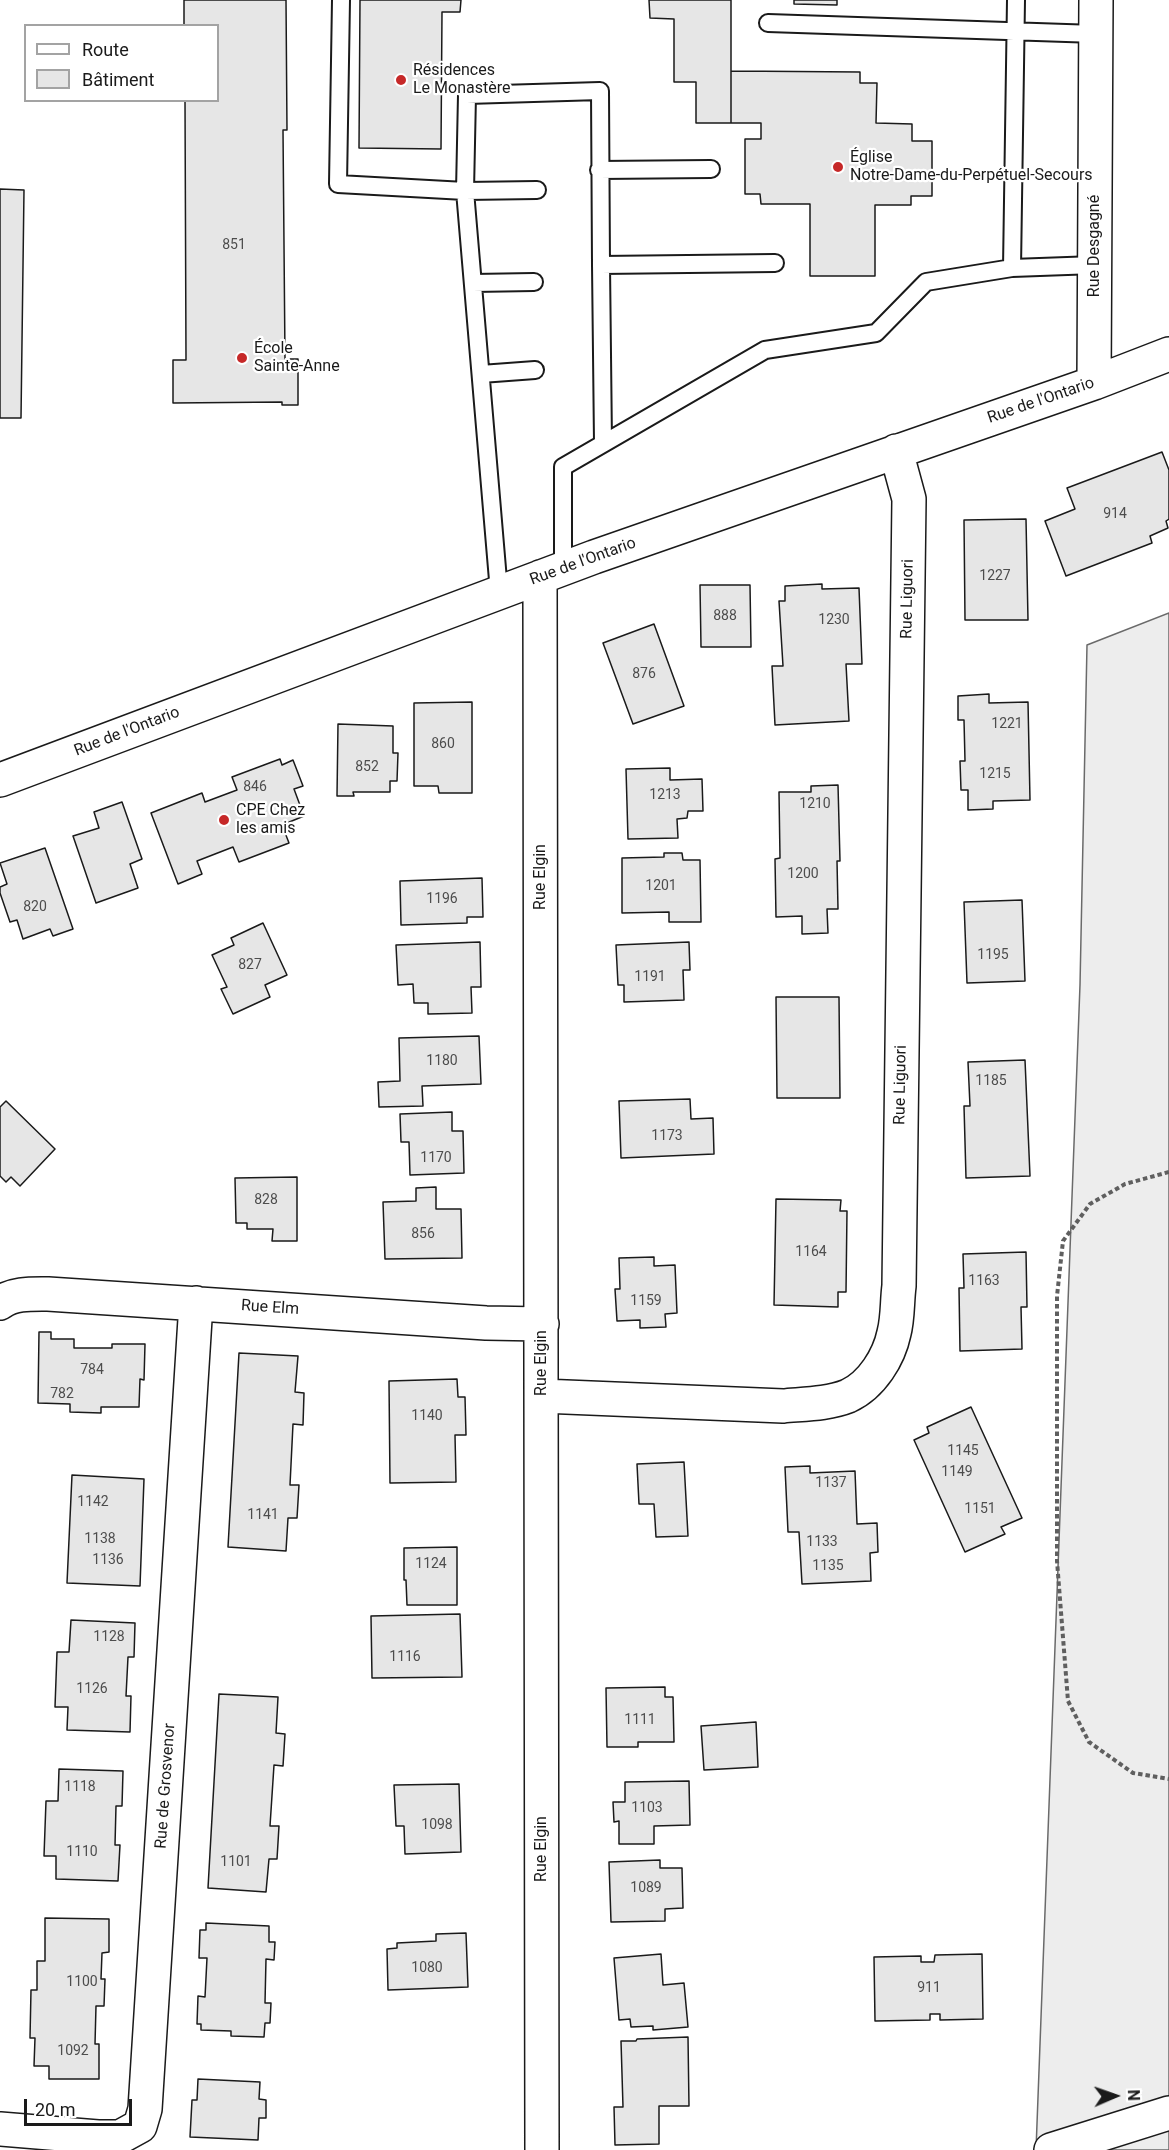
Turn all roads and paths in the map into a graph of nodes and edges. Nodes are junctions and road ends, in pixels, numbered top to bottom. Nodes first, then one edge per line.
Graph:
1 (341, 0) edge
2 (1016, 0) edge
3 (1096, 0) edge
4 (768, 23) dead end
5 (1016, 32) junction
6 (1096, 34) junction
7 (711, 169) dead end
8 (599, 170) junction
9 (537, 190) dead end
10 (465, 191) junction
11 (775, 263) dead end
12 (602, 265) junction
13 (1095, 265) junction
14 (1012, 268) junction
15 (534, 282) dead end
16 (473, 283) junction
17 (1169, 354) edge
18 (535, 370) dead end
19 (481, 374) junction
20 (1094, 383) junction
21 (603, 443) junction
22 (896, 451) junction
23 (552, 573) junction
24 (499, 592) junction
25 (0, 780) edge
26 (1169, 1172) edge
27 (0, 1303) edge
28 (196, 1303) junction
29 (542, 1324) junction
30 (542, 1396) junction
31 (1169, 1779) edge
32 (1169, 2114) edge
33 (0, 2129) edge
34 (543, 2150) edge
35 (1051, 2150) edge

1 - 10 lane
2 - 5 lane
3 - 6 street, Rue Desgagné
4 - 5 lane
5 - 6 lane
5 - 14 lane
6 - 13 street, Rue Desgagné
7 - 8 lane
8 - 10 lane
8 - 12 lane
9 - 10 lane
10 - 16 lane
11 - 12 lane
12 - 21 lane
13 - 14 lane
13 - 20 street, Rue Desgagné
14 - 21 lane
15 - 16 lane
16 - 19 lane
17 - 20 street, Rue de l'Ontario
18 - 19 lane
19 - 24 lane
20 - 22 street, Rue de l'Ontario
21 - 23 lane
22 - 23 street, Rue de l'Ontario
22 - 30 street, Rue Liguori
23 - 24 street, Rue de l'Ontario
23 - 29 street, Rue Elgin
24 - 25 street, Rue de l'Ontario
26 - 31 path
27 - 28 street, Rue Elm
28 - 29 street, Rue Elm
28 - 33 street, Rue de Grosvenor
29 - 30 street, Rue Elgin
30 - 34 street, Rue Elgin
32 - 35 street

